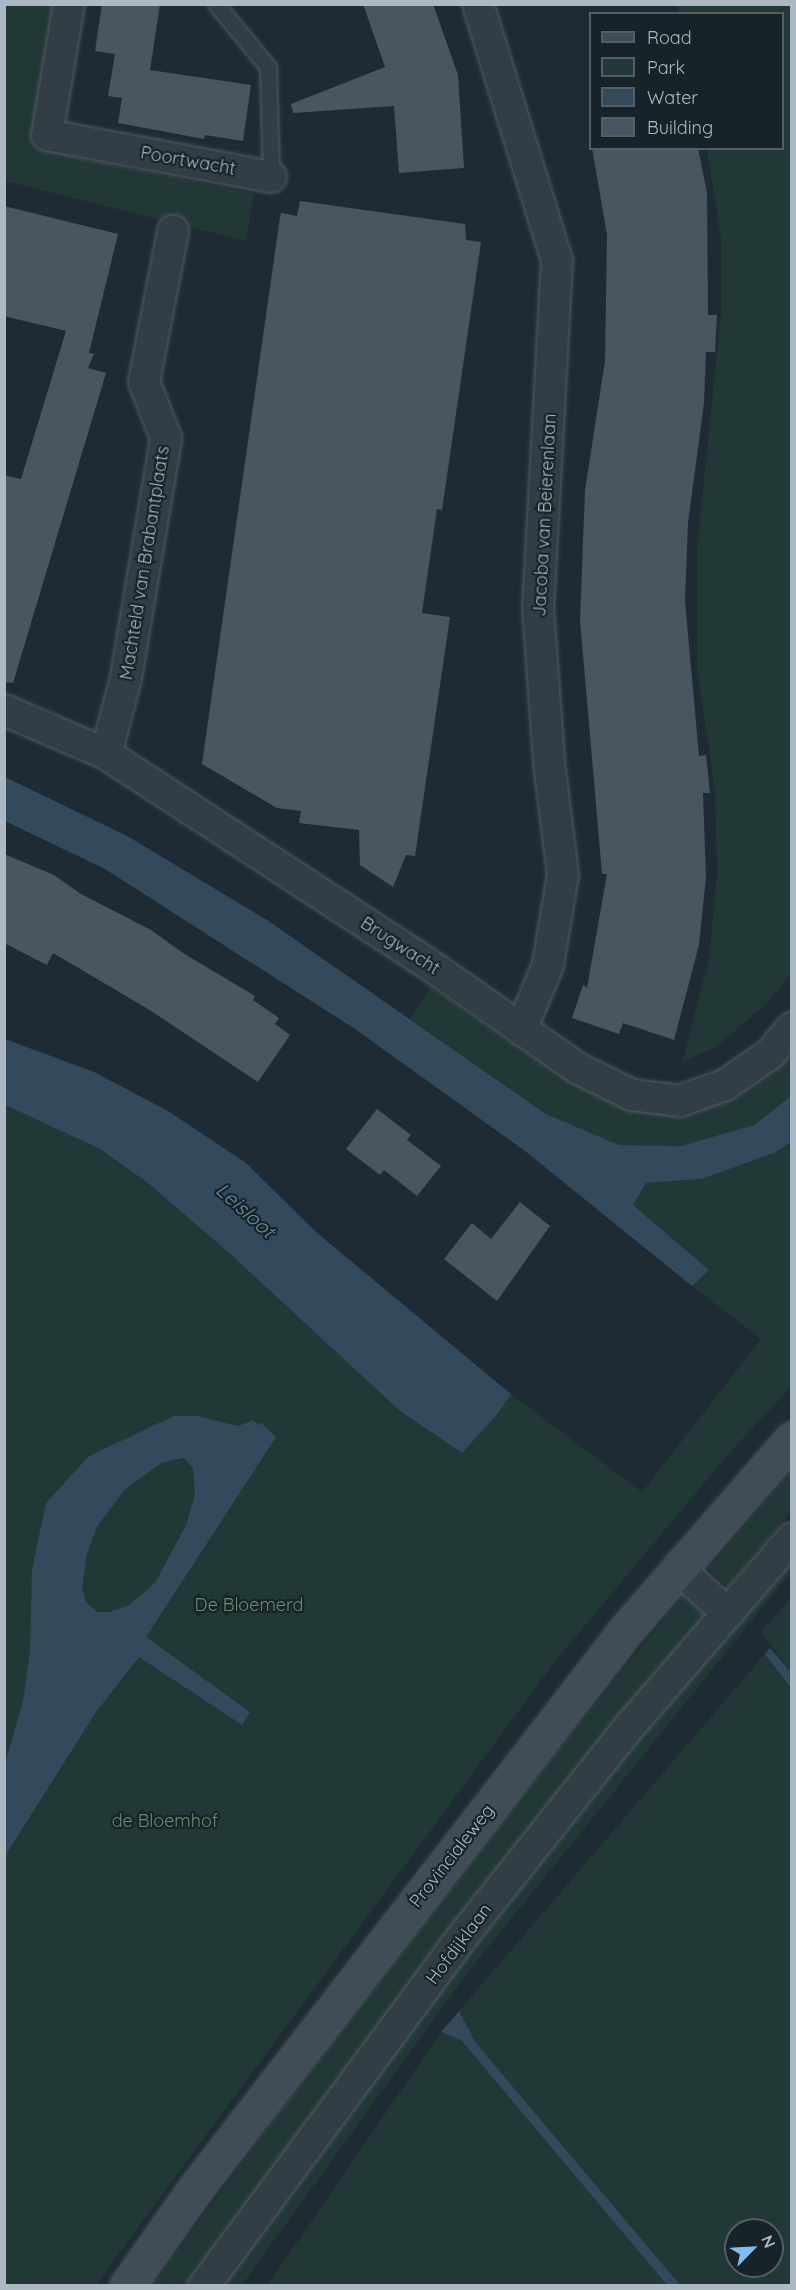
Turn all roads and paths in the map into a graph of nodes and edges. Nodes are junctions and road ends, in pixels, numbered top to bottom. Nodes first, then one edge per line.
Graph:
1 (69, 4) edge
2 (216, 4) edge
3 (478, 4) edge
4 (272, 177) joint
5 (173, 231) dead end
6 (4, 710) edge
7 (106, 754) junction
8 (792, 1028) edge
9 (521, 1030) junction
10 (792, 1438) edge
11 (792, 1538) edge
12 (678, 1568) junction
13 (728, 1613) junction
14 (127, 2286) edge
15 (204, 2286) edge

1 - 4 street, Poortwacht
2 - 4 lane, Poortwacht
3 - 9 street, Jacoba van Beierenlaan
5 - 7 street, Machteld van Brabantplaats
6 - 7 street, Brugwacht
7 - 9 street, Brugwacht
8 - 9 street, Brugwacht
10 - 12 main road, Provincialeweg
11 - 13 street, Hofdijklaan
12 - 13 street
12 - 14 main road, Provincialeweg
13 - 15 street, Hofdijklaan

